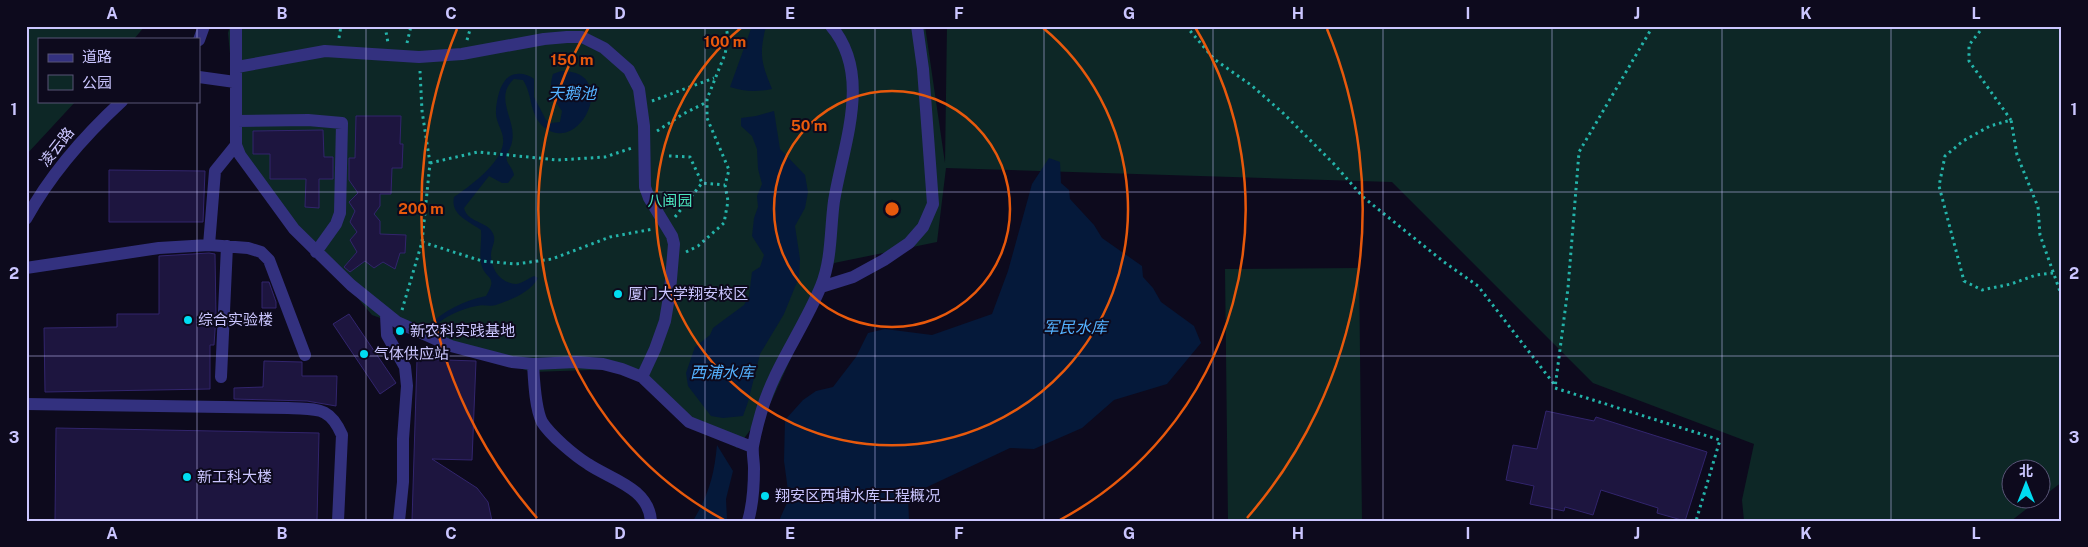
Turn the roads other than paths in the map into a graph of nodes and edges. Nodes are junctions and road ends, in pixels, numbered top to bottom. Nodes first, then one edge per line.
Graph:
1 (204, 26) edge
2 (236, 26) edge
3 (831, 26) edge
4 (917, 26) edge
5 (200, 38) edge
6 (236, 67) junction
7 (200, 77) edge
8 (235, 82) junction
9 (121, 102) edge
10 (236, 121) junction
11 (236, 145) junction
12 (26, 219) edge
13 (209, 245) junction
14 (227, 246) junction
15 (316, 252) junction
16 (26, 268) edge
17 (821, 286) junction
18 (391, 318) junction
19 (306, 355) dead end
20 (532, 364) junction
21 (221, 377) dead end
22 (642, 377) junction
23 (26, 404) edge
24 (752, 447) junction
25 (651, 518) edge
26 (338, 521) edge
27 (399, 521) edge
28 (748, 521) edge

1 - 5 lane
2 - 6 lane
3 - 17 lane
4 - 17 lane
6 - 8 lane
6 - 22 lane
7 - 8 lane
8 - 10 lane
9 - 12 lane, 凌云路
10 - 11 lane
10 - 15 lane
11 - 13 lane
11 - 15 lane
13 - 14 lane
13 - 16 lane
14 - 19 lane
14 - 21 lane
15 - 18 lane
17 - 24 lane
18 - 20 lane
18 - 27 lane
20 - 22 lane
20 - 25 lane
22 - 24 lane
23 - 26 lane
24 - 28 lane

